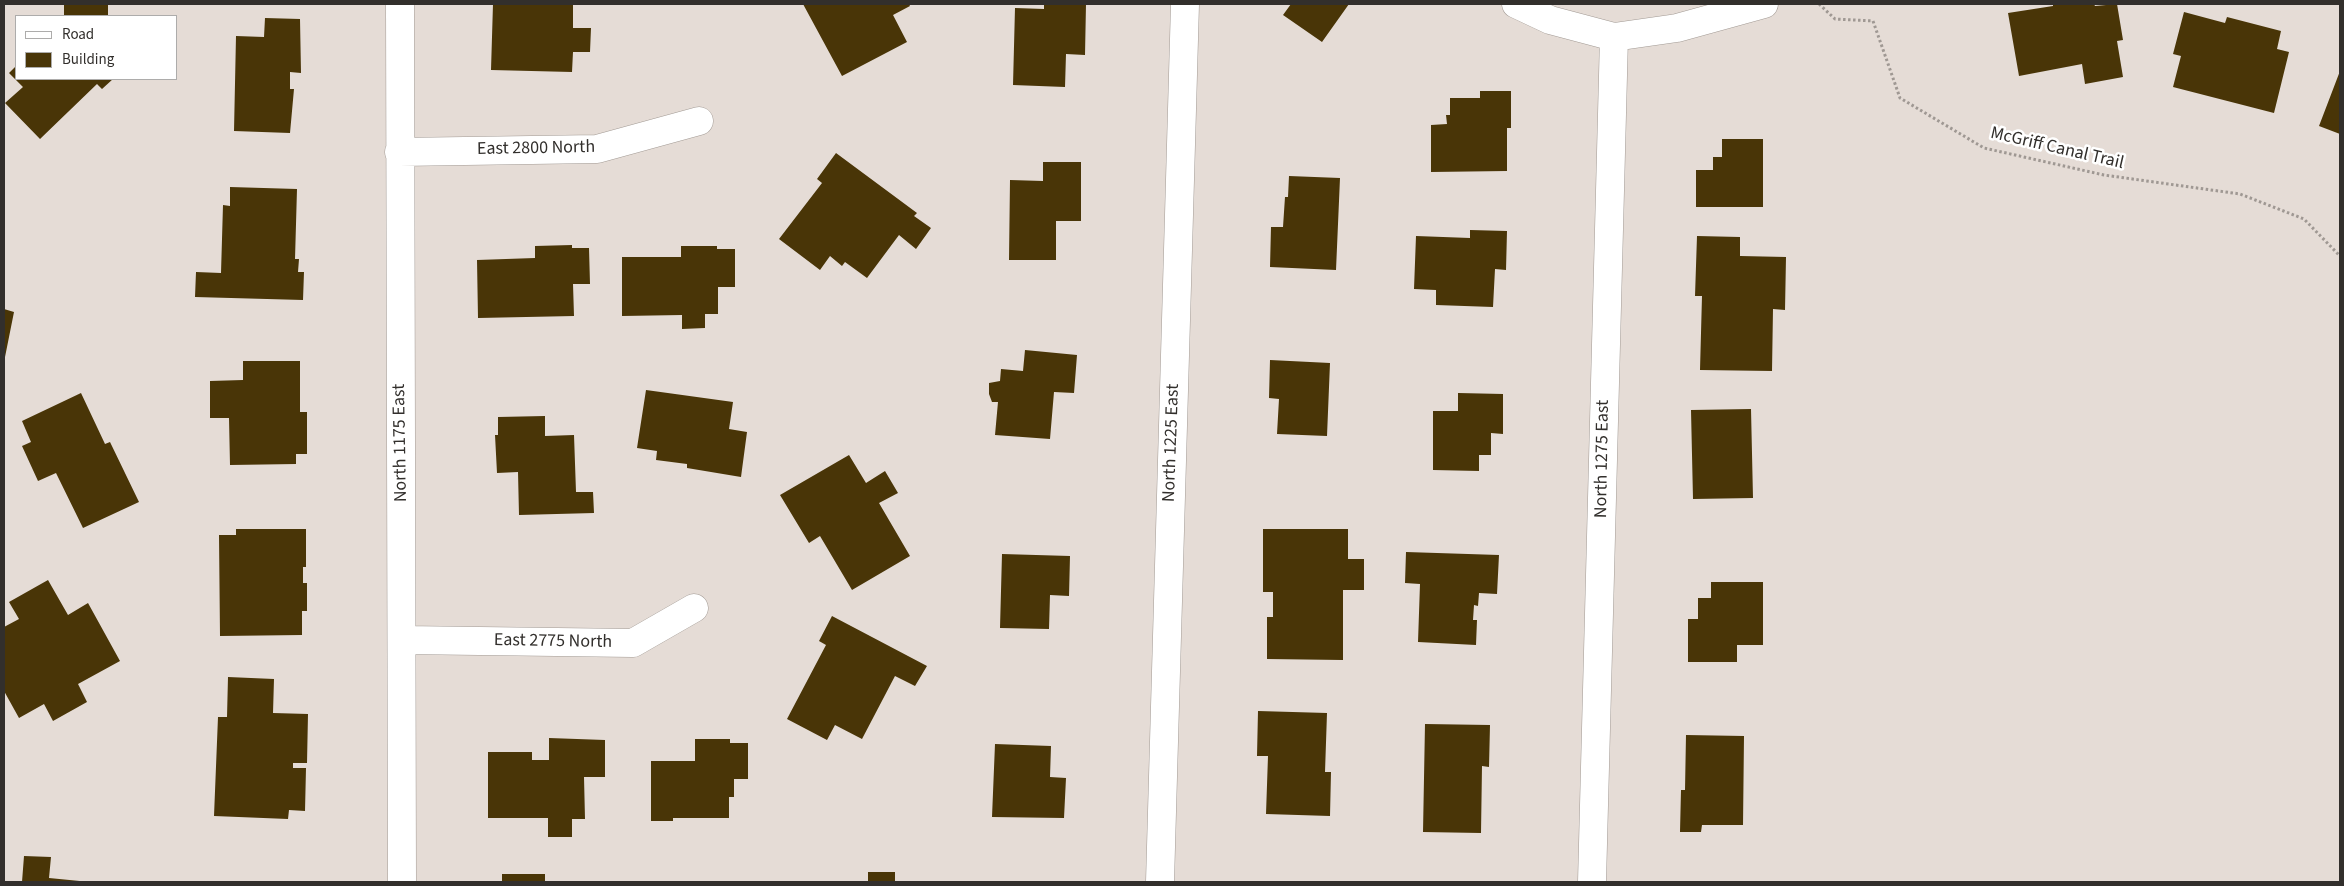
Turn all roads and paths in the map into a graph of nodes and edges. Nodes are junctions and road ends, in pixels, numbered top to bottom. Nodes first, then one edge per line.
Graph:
1 (400, 4) edge
2 (1185, 4) edge
3 (1516, 4) edge
4 (1764, 4) edge
5 (1819, 4) edge
6 (1614, 37) junction
7 (699, 121) dead end
8 (399, 152) junction
9 (2340, 256) edge
10 (694, 608) dead end
11 (403, 640) junction
12 (402, 882) edge
13 (1160, 882) edge
14 (1592, 882) edge

1 - 8 street, North 1175 East
2 - 13 street, North 1225 East
3 - 6 street
4 - 6 street
5 - 9 path, McGriff Canal Trail
6 - 14 street, North 1275 East
7 - 8 street, East 2800 North
8 - 11 street, North 1175 East
10 - 11 street, East 2775 North
11 - 12 street, North 1175 East

